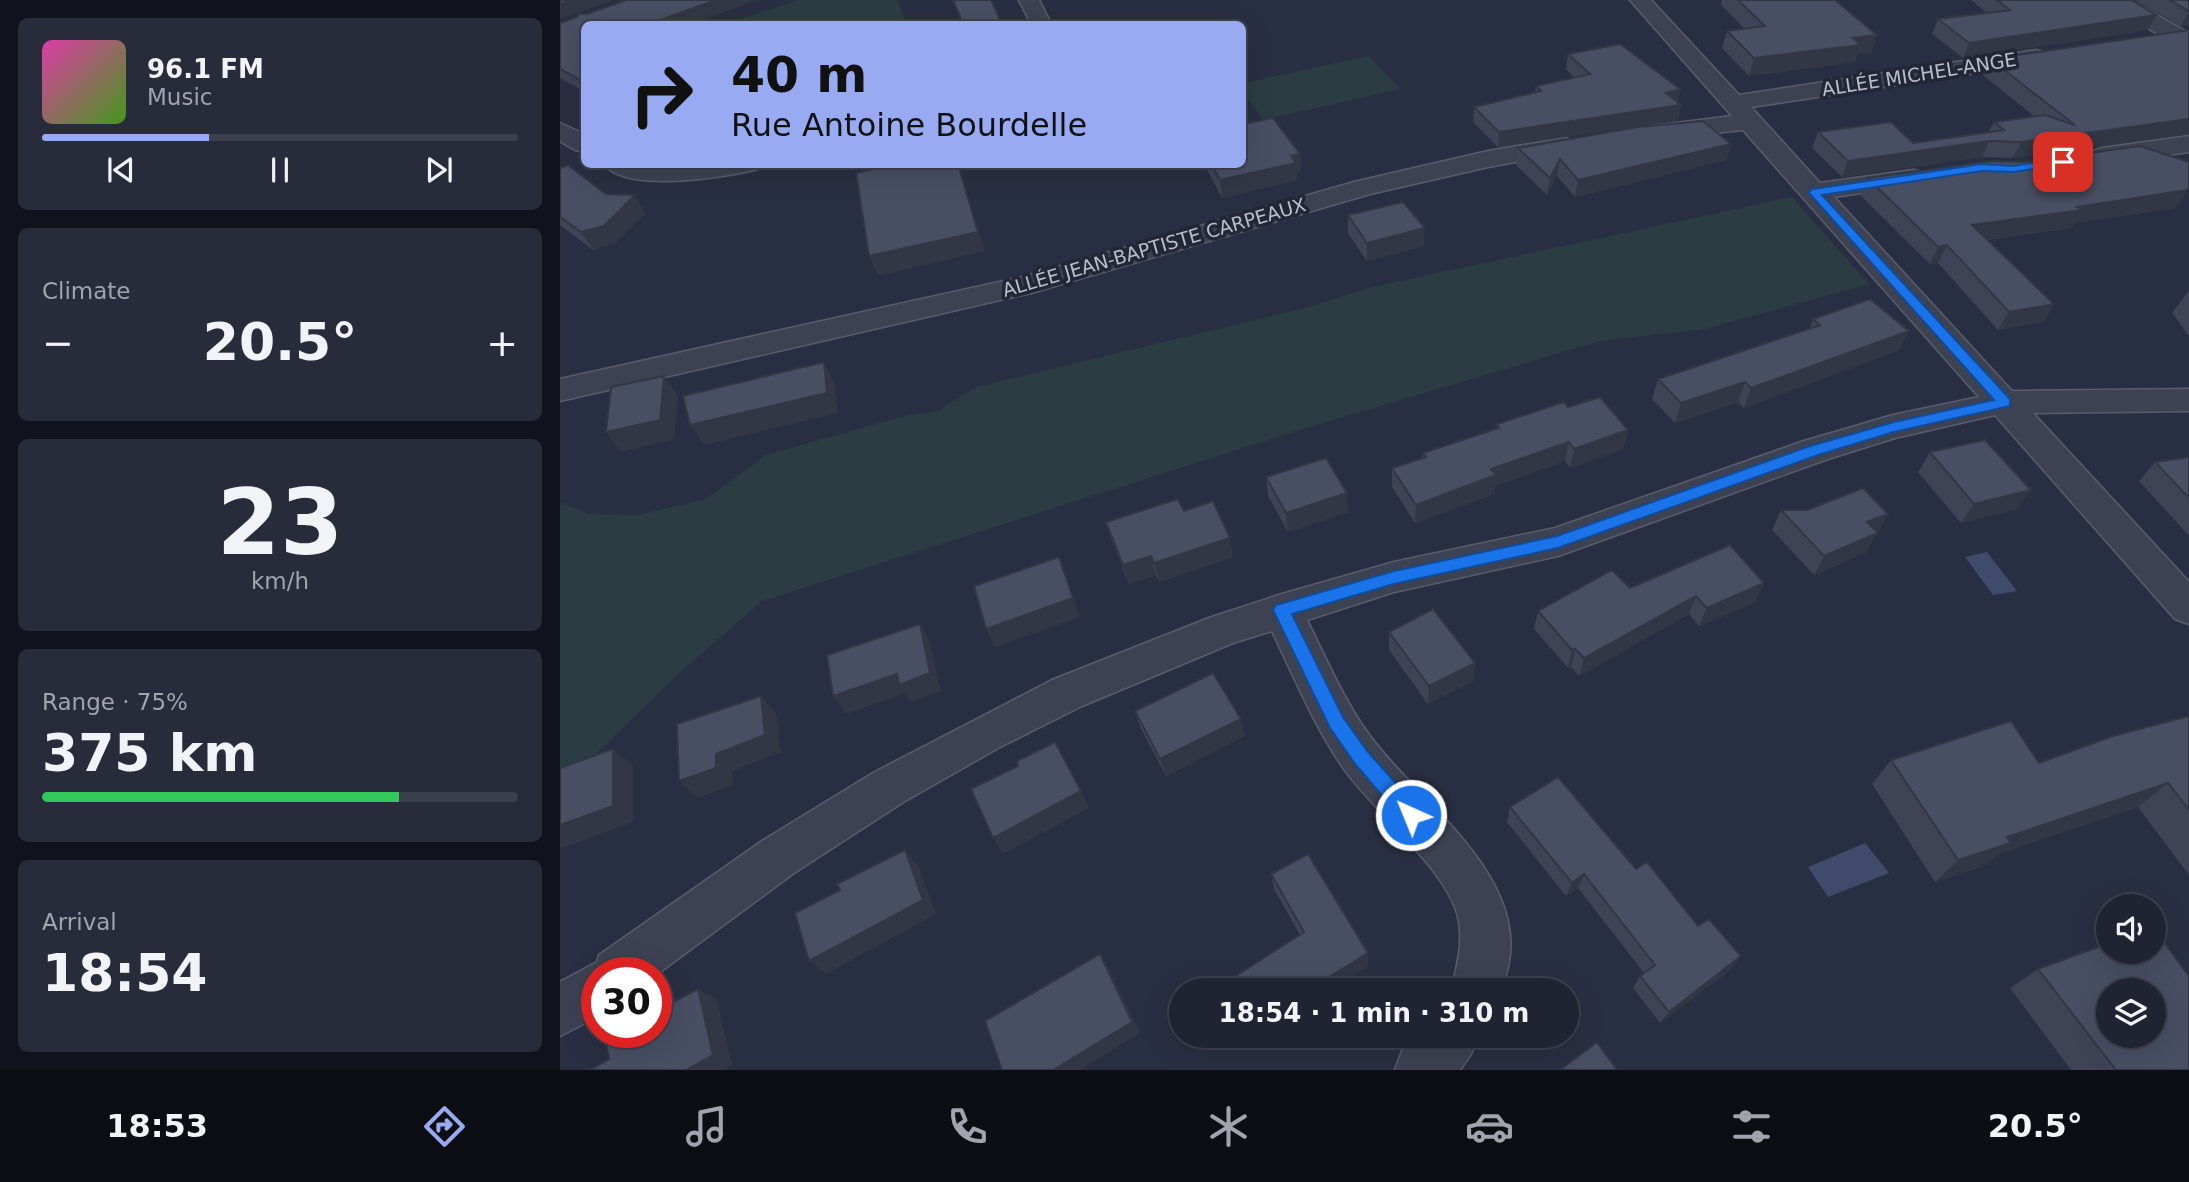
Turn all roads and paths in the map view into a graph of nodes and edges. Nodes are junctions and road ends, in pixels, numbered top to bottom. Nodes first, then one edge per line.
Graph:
1 (1029, 0) edge
2 (1640, 0) edge
3 (2115, 0) edge
4 (1040, 21) edge
5 (2183, 35) edge
6 (2136, 42) edge
7 (2054, 54) edge
8 (1741, 112) junction
9 (560, 130) edge
10 (1634, 134) edge
11 (1594, 141) edge
12 (581, 143) edge
13 (2189, 144) edge
14 (2081, 159) edge
15 (626, 168) edge
16 (731, 168) edge
17 (1943, 174) edge
18 (1813, 192) junction
19 (560, 390) edge
20 (2189, 400) edge
21 (2005, 402) junction
22 (2189, 608) edge
23 (1282, 610) junction
24 (639, 957) edge
25 (1482, 978) edge
26 (581, 997) edge
27 (560, 1011) edge
28 (1444, 1048) edge
29 (1421, 1070) edge

1 - 4 street
2 - 8 street
3 - 5 street
5 - 6 street
7 - 8 street, ALLÉE MICHEL-ANGE
8 - 10 street
8 - 18 street
9 - 12 street
11 - 19 street, ALLÉE JEAN-BAPTISTE CARPEAUX
13 - 14 street
15 - 16 street
17 - 18 street
18 - 21 street
20 - 21 street
21 - 22 street
21 - 23 street
23 - 24 street
23 - 25 street
26 - 27 street
28 - 29 street

